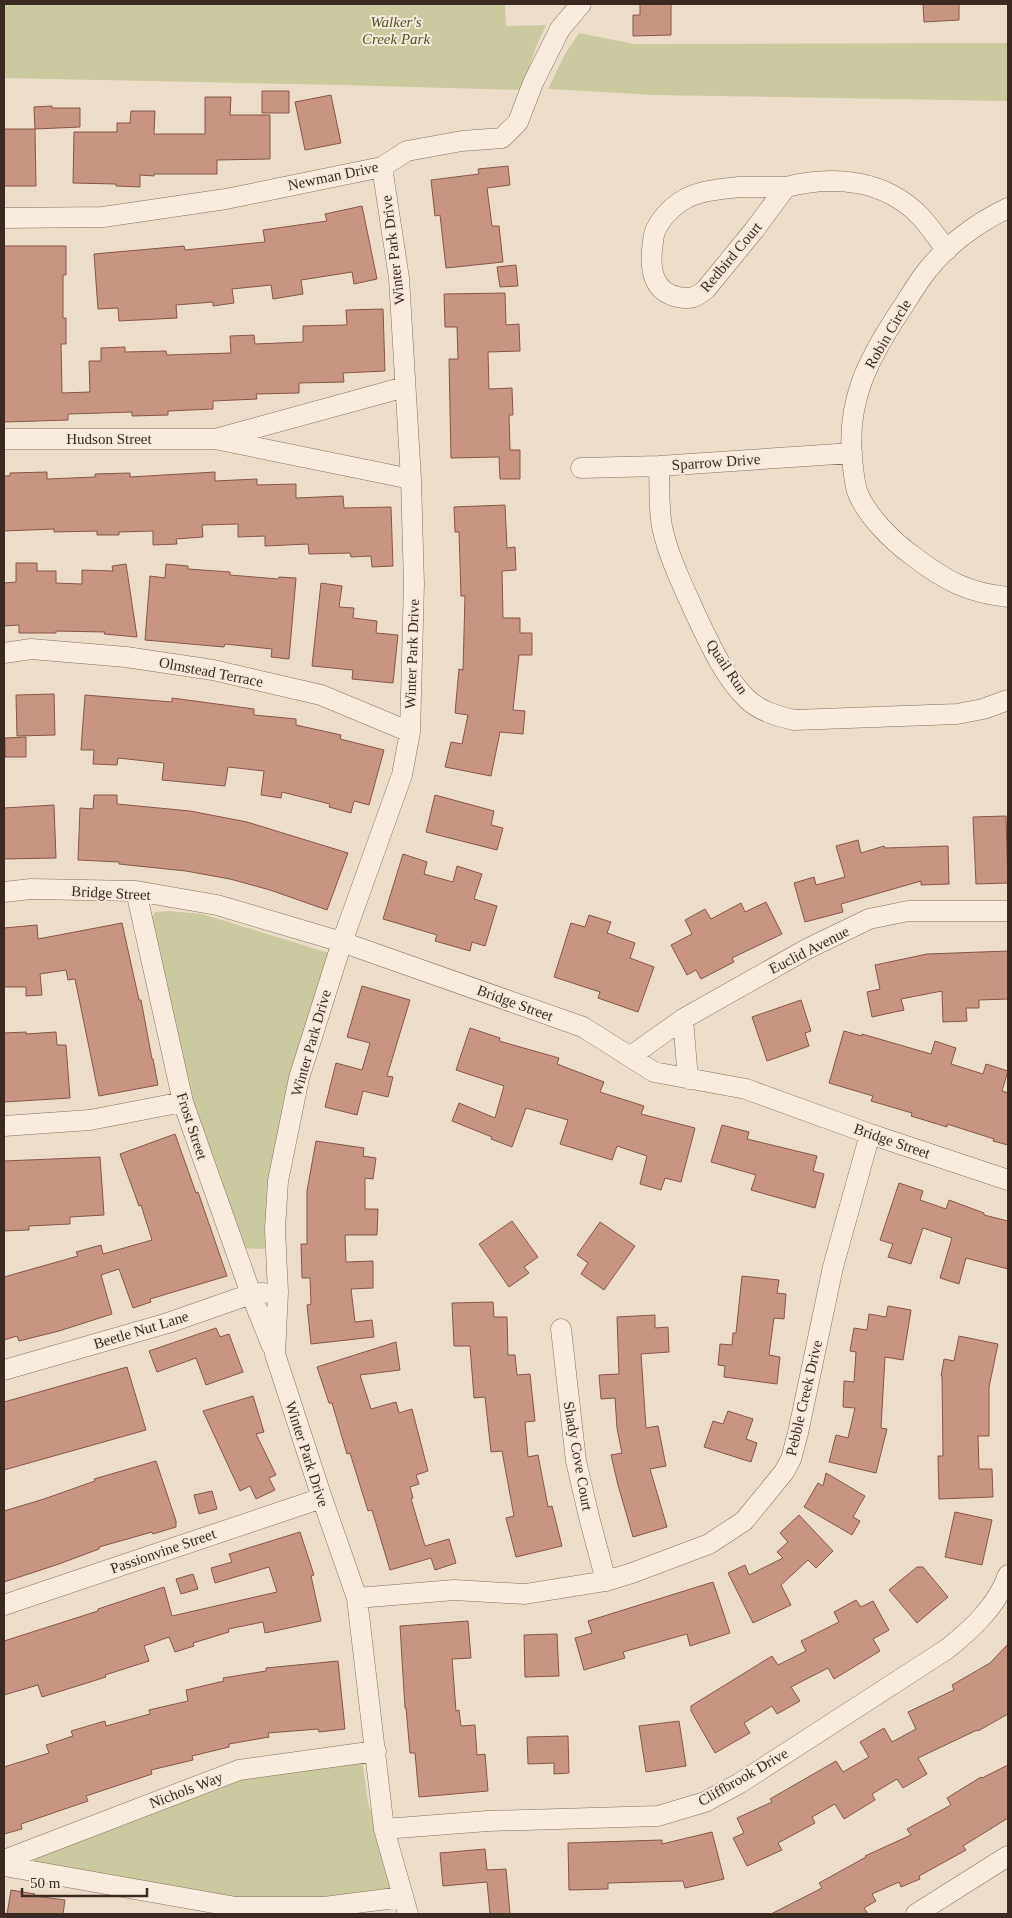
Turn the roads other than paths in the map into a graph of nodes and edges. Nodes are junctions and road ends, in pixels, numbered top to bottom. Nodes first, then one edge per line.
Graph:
1 (581, 4) edge
2 (382, 167) junction
3 (786, 188) junction
4 (1008, 208) edge
5 (4, 218) edge
6 (947, 250) junction
7 (405, 387) junction
8 (4, 439) edge
9 (215, 440) junction
10 (852, 454) junction
11 (658, 466) junction
12 (580, 468) dead end
13 (411, 479) junction
14 (1008, 597) edge
15 (4, 653) edge
16 (1008, 700) edge
17 (410, 732) junction
18 (136, 891) junction
19 (4, 892) edge
20 (1008, 911) edge
21 (342, 942) junction
22 (682, 1019) junction
23 (631, 1056) junction
24 (688, 1080) junction
25 (183, 1102) junction
26 (4, 1126) edge
27 (870, 1134) junction
28 (1008, 1180) edge
29 (278, 1292) junction
30 (251, 1294) junction
31 (561, 1329) dead end
32 (275, 1354) junction
33 (4, 1370) edge
34 (322, 1498) junction
35 (1008, 1575) edge
36 (606, 1581) junction
37 (358, 1598) junction
38 (4, 1605) edge
39 (376, 1751) junction
40 (384, 1829) junction
41 (1008, 1856) edge
42 (4, 1860) edge
43 (4, 1866) edge
44 (406, 1906) edge
45 (916, 1914) edge

1 - 2 street, Newman Drive
2 - 5 street, Newman Drive
2 - 7 street, Winter Park Drive
3 - 3 street, Redbird Court
3 - 6 street, Redbird Court
4 - 6 street, Robin Circle
6 - 10 street, Robin Circle
7 - 9 street, Hudson Street
7 - 13 street, Winter Park Drive
8 - 9 street, Hudson Street
9 - 13 street, Hudson Street
10 - 11 street, Sparrow Drive
10 - 14 street, Robin Circle
11 - 12 street, Sparrow Drive
11 - 16 street, Quail Run
13 - 17 street, Winter Park Drive
15 - 17 street, Olmstead Terrace
17 - 21 street, Winter Park Drive
18 - 19 street, Bridge Street
18 - 21 street, Bridge Street
18 - 25 street, Frost Street
20 - 22 street, Euclid Avenue
21 - 23 street, Bridge Street
21 - 29 street, Winter Park Drive
22 - 23 street, Euclid Avenue
22 - 24 street
23 - 24 street, Bridge Street
24 - 27 street, Bridge Street
25 - 26 street
25 - 30 street, Frost Street
27 - 28 street, Bridge Street
27 - 36 street, Pebble Creek Drive
29 - 30 street, Beetle Nut Lane
29 - 32 street, Winter Park Drive
30 - 32 street, Frost Street
30 - 33 street, Beetle Nut Lane
31 - 36 street, Shady Cove Court
32 - 34 street, Winter Park Drive
34 - 37 street, Winter Park Drive
34 - 38 street, Passionvine Street
35 - 40 street, Cliffbrook Drive
36 - 37 street, Pebble Creek Drive
37 - 39 street, Winter Park Drive
39 - 40 street, Winter Park Drive
39 - 42 street, Nichols Way
40 - 44 street, Winter Park Drive
41 - 45 street
43 - 44 street

